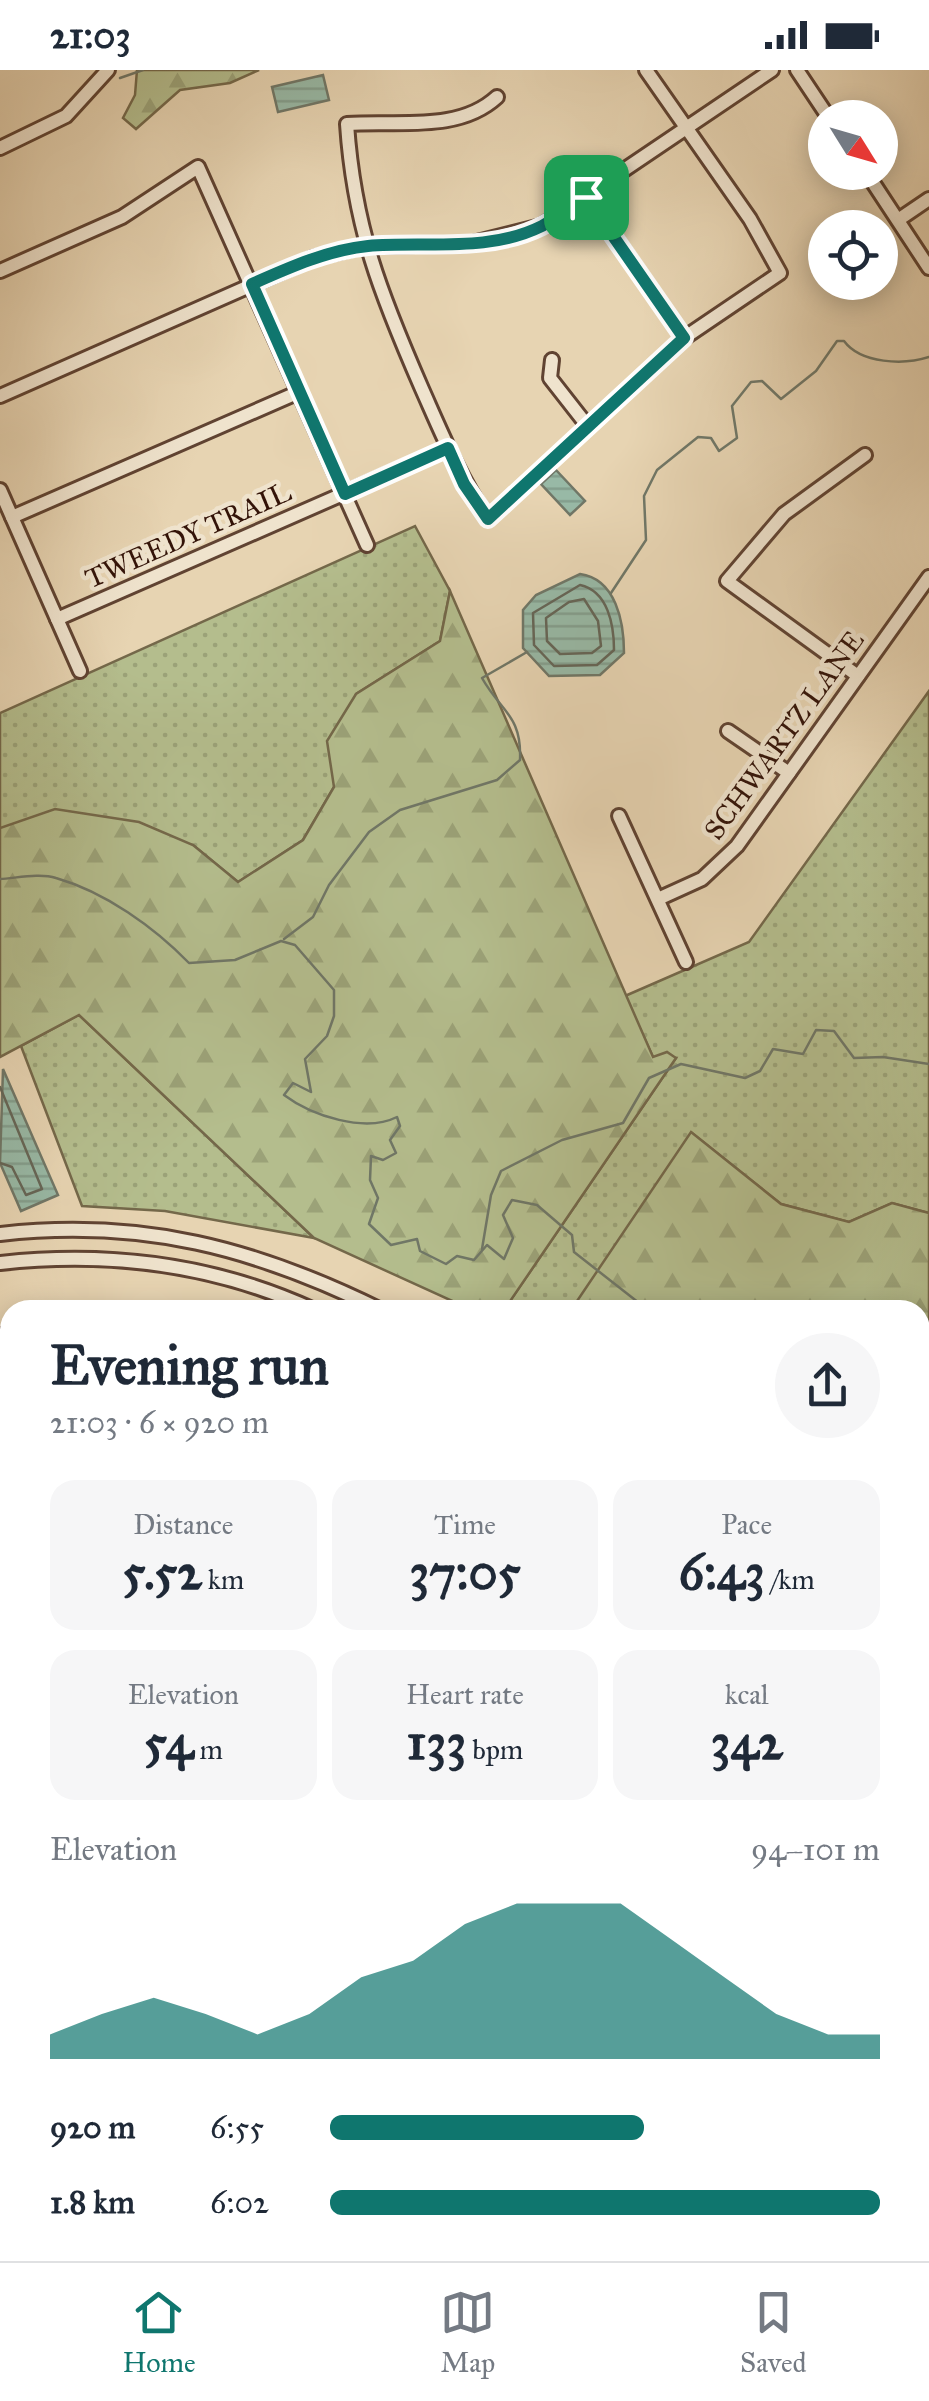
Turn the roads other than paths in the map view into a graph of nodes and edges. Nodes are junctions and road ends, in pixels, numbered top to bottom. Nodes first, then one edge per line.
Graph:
1 (108, 70) edge
2 (646, 70) edge
3 (772, 70) edge
4 (797, 70) edge
5 (498, 97) dead end
6 (817, 100) edge
7 (687, 128) junction
8 (0, 148) edge
9 (586, 197) junction
10 (929, 199) edge
11 (898, 220) joint
12 (364, 246) junction
13 (929, 268) edge
14 (0, 271) edge
15 (252, 284) junction
16 (684, 338) junction
17 (552, 360) dead end
18 (298, 392) junction
19 (0, 396) edge
20 (586, 424) junction
21 (448, 448) junction
22 (865, 455) dead end
23 (0, 490) edge
24 (345, 494) junction
25 (12, 517) junction
26 (367, 546) dead end
27 (929, 577) edge
28 (57, 620) junction
29 (80, 671) dead end
30 (858, 676) junction
31 (728, 731) dead end
32 (789, 773) junction
33 (619, 816) dead end
34 (658, 898) junction
35 (686, 962) dead end
36 (0, 1234) edge
37 (0, 1263) edge
38 (288, 1300) edge
39 (361, 1300) edge

1 - 8 street
2 - 7 street
3 - 7 street
4 - 6 street
5 - 12 street
7 - 9 street
7 - 16 street
9 - 12 street
9 - 16 street
10 - 11 street
11 - 13 street
12 - 15 street
12 - 21 street
14 - 15 street
15 - 18 street
15 - 19 street
16 - 20 street
17 - 20 street
18 - 24 street
18 - 25 street
20 - 21 street
21 - 24 street, TWEEDY TRAIL
22 - 30 street
23 - 25 street
24 - 26 street
24 - 28 street, TWEEDY TRAIL
25 - 28 street
27 - 30 street, SCHWARTZ LANE
28 - 29 street
30 - 32 street, SCHWARTZ LANE
31 - 32 street
32 - 34 street, SCHWARTZ LANE
33 - 34 street
34 - 35 street
36 - 39 street
37 - 38 street

